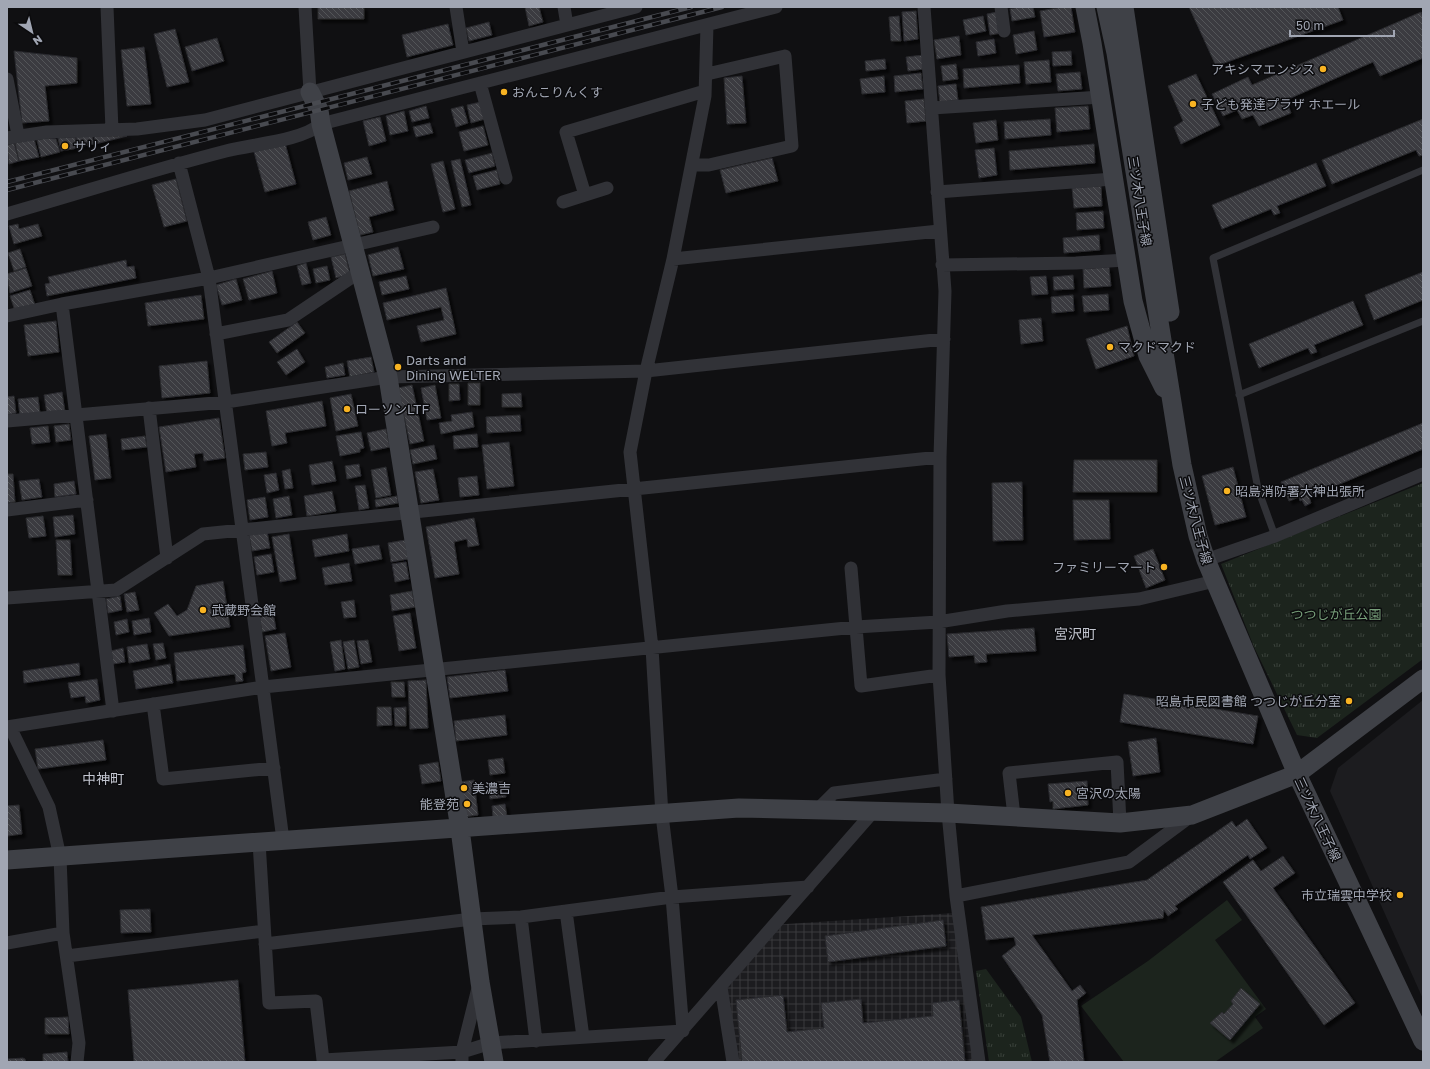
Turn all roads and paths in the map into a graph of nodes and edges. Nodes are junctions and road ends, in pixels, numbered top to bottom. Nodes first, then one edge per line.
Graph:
1 (107, 7) edge
2 (305, 7) edge
3 (456, 7) edge
4 (564, 7) edge
5 (636, 7) edge
6 (776, 7) edge
7 (924, 7) edge
8 (1001, 7) edge
9 (1085, 7) edge
10 (1106, 7) edge
11 (1124, 7) edge
12 (605, 11) edge
13 (568, 25) junction
14 (707, 25) junction
15 (1004, 31) dead end
16 (463, 52) junction
17 (707, 74) junction
18 (7, 79) edge
19 (480, 83) junction
20 (705, 91) junction
21 (310, 92) junction
22 (1101, 97) junction
23 (932, 108) junction
24 (321, 124) junction
25 (112, 130) junction
26 (12, 136) edge
27 (179, 163) junction
28 (692, 166) junction
29 (1423, 170) edge
30 (506, 178) dead end
31 (1114, 180) junction
32 (607, 188) dead end
33 (937, 192) junction
34 (585, 195) junction
35 (563, 202) dead end
36 (7, 214) edge
37 (433, 227) dead end
38 (939, 231) junction
39 (353, 244) junction
40 (673, 259) junction
41 (1126, 260) junction
42 (942, 265) junction
43 (361, 271) junction
44 (209, 278) junction
45 (62, 304) junction
46 (1134, 306) junction
47 (1156, 308) junction
48 (7, 316) edge
49 (1423, 320) edge
50 (216, 334) junction
51 (944, 340) junction
52 (646, 371) junction
53 (388, 377) junction
54 (1240, 396) junction
55 (226, 402) junction
56 (1171, 402) junction
57 (149, 408) junction
58 (76, 414) junction
59 (7, 421) edge
60 (940, 458) junction
61 (1423, 474) edge
62 (635, 488) junction
63 (86, 500) junction
64 (7, 510) edge
65 (410, 512) junction
66 (242, 530) junction
67 (1275, 536) junction
68 (167, 558) junction
69 (1206, 560) junction
70 (851, 568) dead end
71 (1215, 581) junction
72 (98, 590) junction
73 (7, 598) edge
74 (938, 622) junction
75 (856, 627) junction
76 (652, 648) junction
77 (435, 670) junction
78 (939, 675) junction
79 (1423, 679) edge
80 (263, 687) junction
81 (153, 704) junction
82 (113, 711) junction
83 (9, 727) edge
84 (274, 768) junction
85 (1297, 774) junction
86 (946, 779) junction
87 (817, 810) junction
88 (874, 812) junction
89 (948, 813) junction
90 (662, 815) junction
91 (1192, 815) junction
92 (1014, 816) junction
93 (1120, 822) junction
94 (460, 829) junction
95 (283, 840) junction
96 (258, 842) junction
97 (60, 857) junction
98 (7, 860) edge
99 (808, 887) junction
100 (956, 896) junction
101 (672, 897) junction
102 (566, 911) junction
103 (521, 917) junction
104 (472, 919) junction
105 (264, 931) junction
106 (63, 933) junction
107 (7, 943) edge
108 (265, 944) junction
109 (67, 956) junction
110 (480, 982) junction
111 (721, 988) junction
112 (683, 1030) junction
113 (583, 1037) junction
114 (536, 1041) junction
115 (1423, 1041) edge
116 (491, 1043) junction
117 (462, 1057) edge
118 (77, 1062) edge
119 (494, 1062) edge
120 (654, 1062) edge
121 (734, 1062) edge
122 (979, 1062) edge

1 - 25 street
2 - 21 street
3 - 16 street
4 - 13 street
5 - 12 street
6 - 14 street
7 - 23 street
8 - 15 street
9 - 22 street
10 - 47 street, 三ツ木八王子線
11 - 56 street
12 - 13 street
13 - 16 street
14 - 17 street
14 - 19 street
16 - 21 street
17 - 20 street
17 - 28 street
18 - 26 street
19 - 24 street
19 - 30 street
20 - 28 street
20 - 34 street
21 - 24 street
21 - 25 street
22 - 23 street
22 - 31 street
23 - 33 street
24 - 27 street
24 - 39 street
25 - 26 street
27 - 36 street
27 - 44 street
28 - 40 street
29 - 54 lane
31 - 33 street
31 - 41 street
32 - 34 street
33 - 38 street
34 - 35 street
37 - 39 street
38 - 40 street
38 - 42 street
39 - 43 street
39 - 44 street
40 - 52 street
41 - 42 street
41 - 46 street
42 - 51 street
43 - 50 street
43 - 53 street
44 - 45 street
44 - 50 street
45 - 48 street
45 - 58 street
46 - 47 street
46 - 56 street
47 - 56 street, 三ツ木八王子線
49 - 54 lane
50 - 55 street
51 - 52 street
51 - 60 street
52 - 53 street
52 - 62 street
53 - 55 street
53 - 65 street
54 - 67 lane
55 - 57 street
55 - 66 street
56 - 69 street, 三ツ木八王子線
57 - 58 street
57 - 68 street
58 - 59 street
58 - 63 street
60 - 62 street
60 - 74 street
61 - 67 street
62 - 65 street
62 - 76 street
63 - 64 street
63 - 72 street
65 - 66 street
65 - 77 street
66 - 68 street
66 - 80 street
67 - 69 street
68 - 72 street
69 - 71 street, 三ツ木八王子線
70 - 75 street
71 - 74 street
71 - 85 street, 三ツ木八王子線
72 - 73 street
72 - 82 street
74 - 75 street
74 - 78 street
75 - 76 street
75 - 78 street
76 - 77 street
76 - 90 street
77 - 80 street
77 - 94 street
78 - 86 street
79 - 85 street
80 - 81 street
80 - 84 street
81 - 82 street
81 - 84 street
82 - 83 street
83 - 97 street
84 - 95 street
85 - 91 street
85 - 115 street, 三ツ木八王子線
86 - 87 street
86 - 89 street
87 - 88 street
87 - 90 street
88 - 89 street
88 - 99 street
89 - 92 street
89 - 100 street
90 - 94 street
90 - 101 street
91 - 93 street
91 - 100 street
92 - 93 street
92 - 93 street
94 - 95 street
94 - 104 street
95 - 96 street
96 - 97 street
96 - 105 street
97 - 98 street
97 - 106 street
99 - 101 street
99 - 111 street
100 - 122 street
101 - 102 street
101 - 112 street
102 - 103 street
102 - 113 street
103 - 104 street
103 - 114 street
104 - 108 street
104 - 110 street
105 - 108 street
105 - 109 street
106 - 107 street
106 - 109 street
108 - 117 street
109 - 118 street
110 - 116 street
110 - 117 street
111 - 112 street
111 - 121 street
112 - 113 street
112 - 120 street
113 - 114 street
114 - 116 street
116 - 117 street
116 - 119 street

